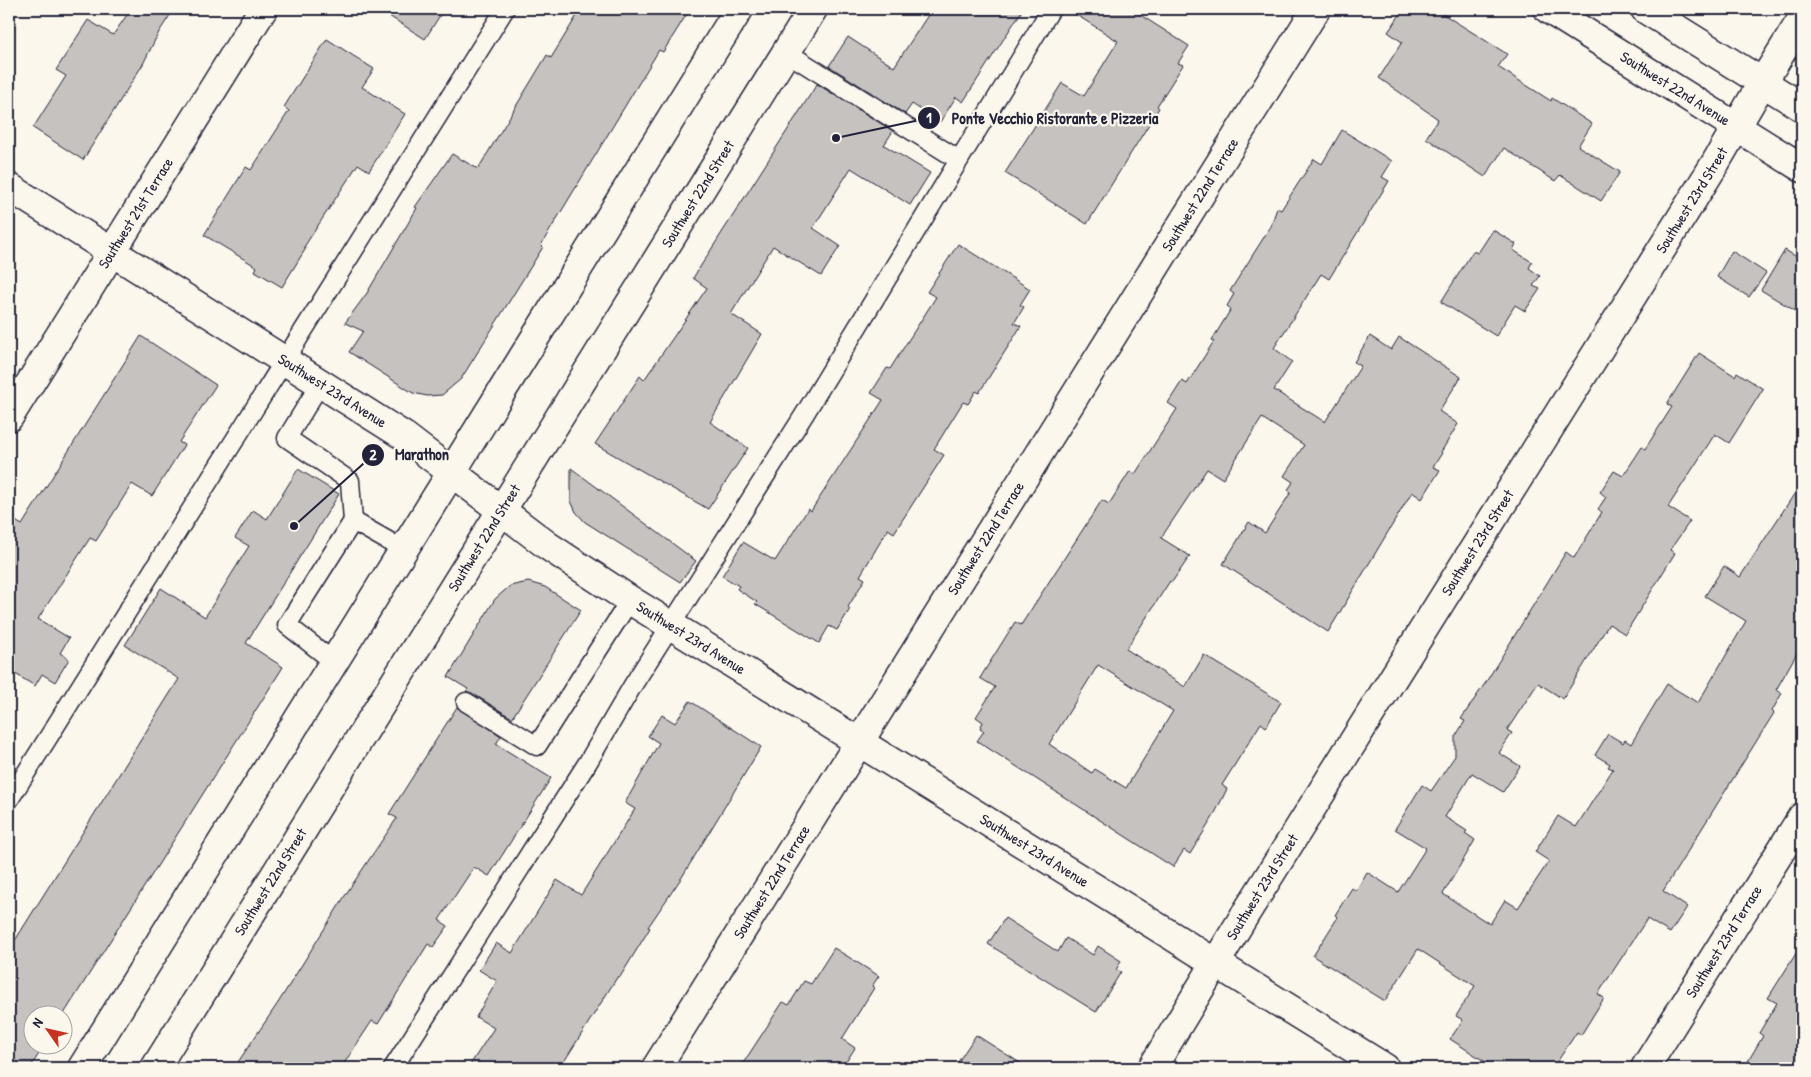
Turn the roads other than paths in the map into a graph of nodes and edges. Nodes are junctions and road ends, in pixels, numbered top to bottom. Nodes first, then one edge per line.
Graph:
1 (262, 9) edge
2 (504, 9) edge
3 (739, 9) edge
4 (813, 9) edge
5 (1051, 9) edge
6 (1316, 9) edge
7 (1548, 9) edge
8 (1645, 9) edge
9 (1802, 19) edge
10 (786, 52) junction
11 (1762, 83) junction
12 (1802, 107) edge
13 (1736, 128) junction
14 (960, 160) junction
15 (1802, 168) edge
16 (9, 187) edge
17 (112, 252) junction
18 (284, 361) junction
19 (320, 384) junction
20 (9, 417) edge
21 (451, 472) junction
22 (502, 510) junction
23 (353, 521) junction
24 (404, 550) junction
25 (630, 600) junction
26 (671, 626) junction
27 (334, 662) junction
28 (466, 702) dead end
29 (858, 742) junction
30 (9, 800) edge
31 (1802, 817) edge
32 (1217, 963) junction
33 (82, 1068) edge
34 (154, 1068) edge
35 (393, 1068) edge
36 (656, 1068) edge
37 (1152, 1068) edge
38 (1385, 1068) edge
39 (1645, 1068) edge

1 - 17 street, Southwest 21st Terrace
2 - 18 lane
3 - 21 street
4 - 10 street, Southwest 22nd Street
5 - 14 lane
6 - 29 street, Southwest 22nd Terrace
7 - 13 street, Southwest 22nd Avenue
8 - 11 street
9 - 11 street, Southwest 23rd Street
10 - 14 lane
10 - 22 street, Southwest 22nd Street
11 - 12 street
11 - 13 street, Southwest 23rd Street
13 - 15 street, Southwest 22nd Avenue
13 - 32 street, Southwest 23rd Street
14 - 26 lane
16 - 17 street, Southwest 23rd Avenue
17 - 18 street, Southwest 23rd Avenue
17 - 20 street, Southwest 21st Terrace
18 - 19 street, Southwest 23rd Avenue
18 - 30 lane
19 - 21 street, Southwest 23rd Avenue
19 - 23 lane
21 - 22 street, Southwest 23rd Avenue
21 - 24 street
22 - 25 street, Southwest 23rd Avenue
22 - 34 street, Southwest 22nd Street
23 - 24 lane
23 - 27 lane
24 - 27 street
25 - 26 street, Southwest 23rd Avenue
25 - 28 lane
26 - 29 street, Southwest 23rd Avenue
26 - 35 lane
27 - 33 street
29 - 32 street, Southwest 23rd Avenue
29 - 36 street, Southwest 22nd Terrace
31 - 39 street, Southwest 23rd Terrace
32 - 37 street, Southwest 23rd Street
32 - 38 street, Southwest 23rd Avenue

